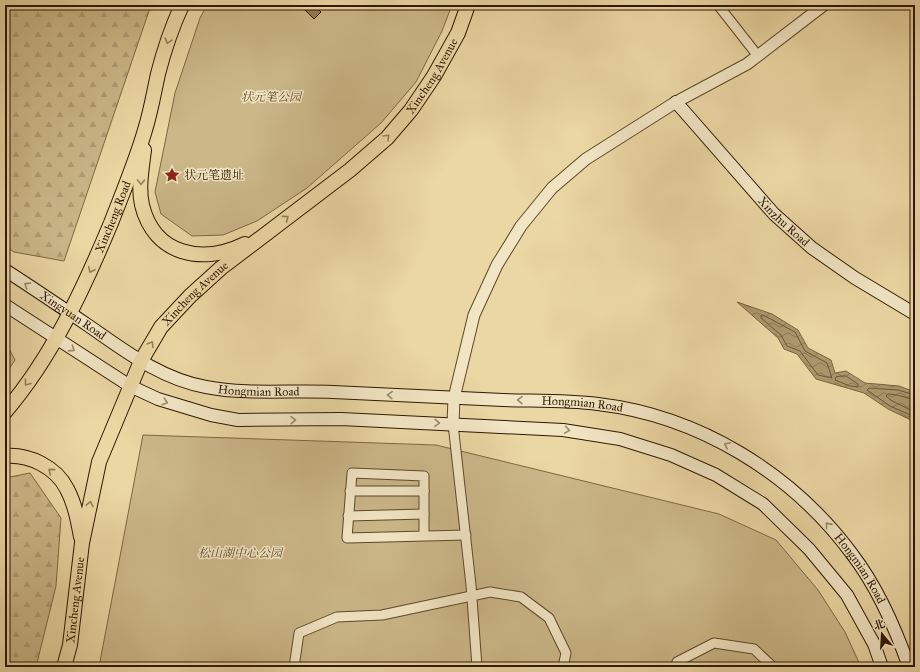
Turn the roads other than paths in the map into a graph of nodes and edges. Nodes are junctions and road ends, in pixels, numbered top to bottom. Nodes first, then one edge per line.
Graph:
1 (182, 5) edge
2 (468, 5) edge
3 (718, 5) edge
4 (824, 5) edge
5 (758, 56) junction
6 (676, 102) junction
7 (145, 130) junction
8 (268, 232) junction
9 (5, 270) edge
10 (5, 305) edge
11 (71, 313) junction
12 (915, 314) edge
13 (56, 339) junction
14 (141, 361) junction
15 (130, 386) junction
16 (454, 398) junction
17 (5, 412) edge
18 (453, 424) junction
19 (5, 456) edge
20 (350, 491) junction
21 (424, 491) junction
22 (424, 514) junction
23 (348, 516) junction
24 (424, 535) junction
25 (466, 535) junction
26 (82, 543) junction
27 (472, 597) junction
28 (64, 667) edge
29 (294, 667) edge
30 (477, 667) edge
31 (563, 667) edge
32 (675, 667) edge
33 (773, 667) edge
34 (882, 667) edge
35 (909, 667) edge

1 -> 7 main road, Xincheng Road
8 -> 2 main road, Xincheng Avenue
3 - 5 street
4 - 5 street
5 - 6 street
6 - 12 main road, Xinzhu Road
6 - 16 street
7 -> 8 main road
7 -> 11 main road, Xincheng Road
14 -> 8 main road, Xincheng Avenue
11 -> 9 main road, Xingyuan Road
10 - 13 main road
11 - 13 main road, Xincheng Road
11 - 14 main road, Xingyuan Road
13 -> 15 main road
13 -> 17 main road, Xincheng Road
14 - 15 main road, Xincheng Avenue
16 -> 14 main road, Hongmian Road
15 -> 18 main road, Hongmian Road
26 -> 15 main road, Xincheng Avenue
16 - 18 street
35 -> 16 main road, Hongmian Road
18 - 25 street
18 -> 34 main road, Hongmian Road
26 -> 19 main road
20 - 21 street
20 - 21 street
20 - 23 street
21 - 22 street
22 - 23 street
22 - 24 street
23 - 24 street
24 - 25 street
25 - 27 street
26 - 28 main road, Xincheng Avenue
27 - 29 street
27 - 30 street
27 - 31 street
32 - 33 street

